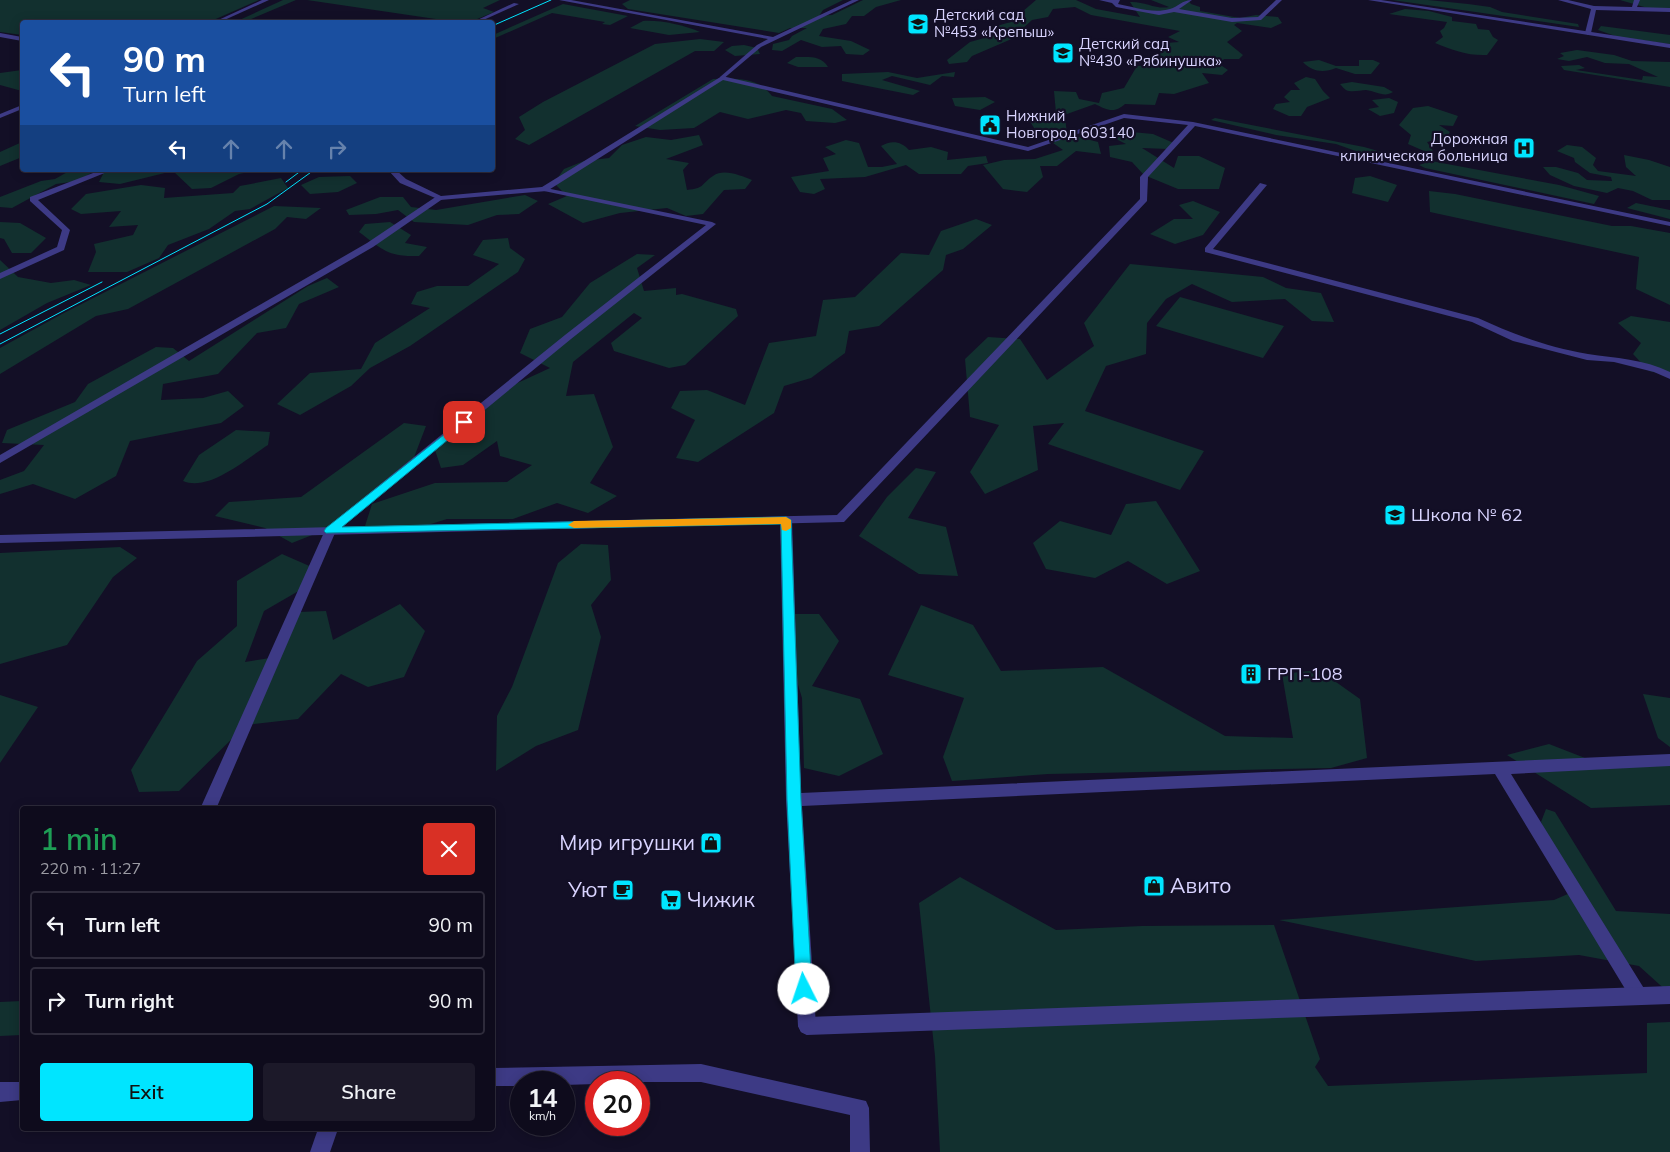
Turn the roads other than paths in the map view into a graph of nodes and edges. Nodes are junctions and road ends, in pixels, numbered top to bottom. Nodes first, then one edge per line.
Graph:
1 (266, 0) edge
2 (562, 0) edge
3 (856, 0) edge
4 (1102, 0) edge
5 (1189, 0) edge
6 (1279, 0) edge
7 (1370, 0) edge
8 (1561, 0) edge
9 (1637, 0) edge
10 (1116, 1) edge
11 (516, 4) dead end
12 (1594, 8) junction
13 (1634, 9) junction
14 (1174, 10) junction
15 (1670, 10) edge
16 (221, 20) edge
17 (480, 20) edge
18 (1588, 33) junction
19 (0, 36) edge
20 (20, 39) edge
21 (775, 39) junction
22 (1670, 46) edge
23 (722, 78) junction
24 (20, 108) edge
25 (0, 116) edge
26 (1193, 124) junction
27 (103, 172) edge
28 (394, 172) edge
29 (1263, 185) dead end
30 (544, 189) junction
31 (440, 198) junction
32 (1670, 224) edge
33 (0, 276) edge
34 (1670, 376) edge
35 (0, 460) edge
36 (786, 520) junction
37 (330, 531) junction
38 (0, 539) edge
39 (1670, 760) edge
40 (1499, 768) junction
41 (794, 800) junction
42 (209, 806) edge
43 (1670, 995) edge
44 (1639, 996) junction
45 (495, 1077) edge
46 (20, 1091) edge
47 (0, 1092) edge
48 (327, 1131) edge
49 (320, 1152) edge
50 (860, 1152) edge

1 - 16 street
2 - 21 street
3 - 21 street
4 - 10 street
5 - 14 street
6 - 14 street
7 - 18 street
8 - 12 street
9 - 13 street
10 - 14 street
11 - 17 street
12 - 13 street
12 - 18 street
13 - 15 street
18 - 22 street
19 - 20 street
21 - 23 street
23 - 26 street
23 - 30 street
24 - 25 street
26 - 32 street
26 - 36 street
27 - 33 street
28 - 31 street
29 - 34 street
30 - 31 street
30 - 37 street
31 - 35 street
36 - 37 street
36 - 41 street
37 - 38 street
37 - 42 street
39 - 40 street
40 - 41 street
40 - 44 street
41 - 44 street
43 - 44 street
45 - 50 street
46 - 47 street
48 - 49 street

